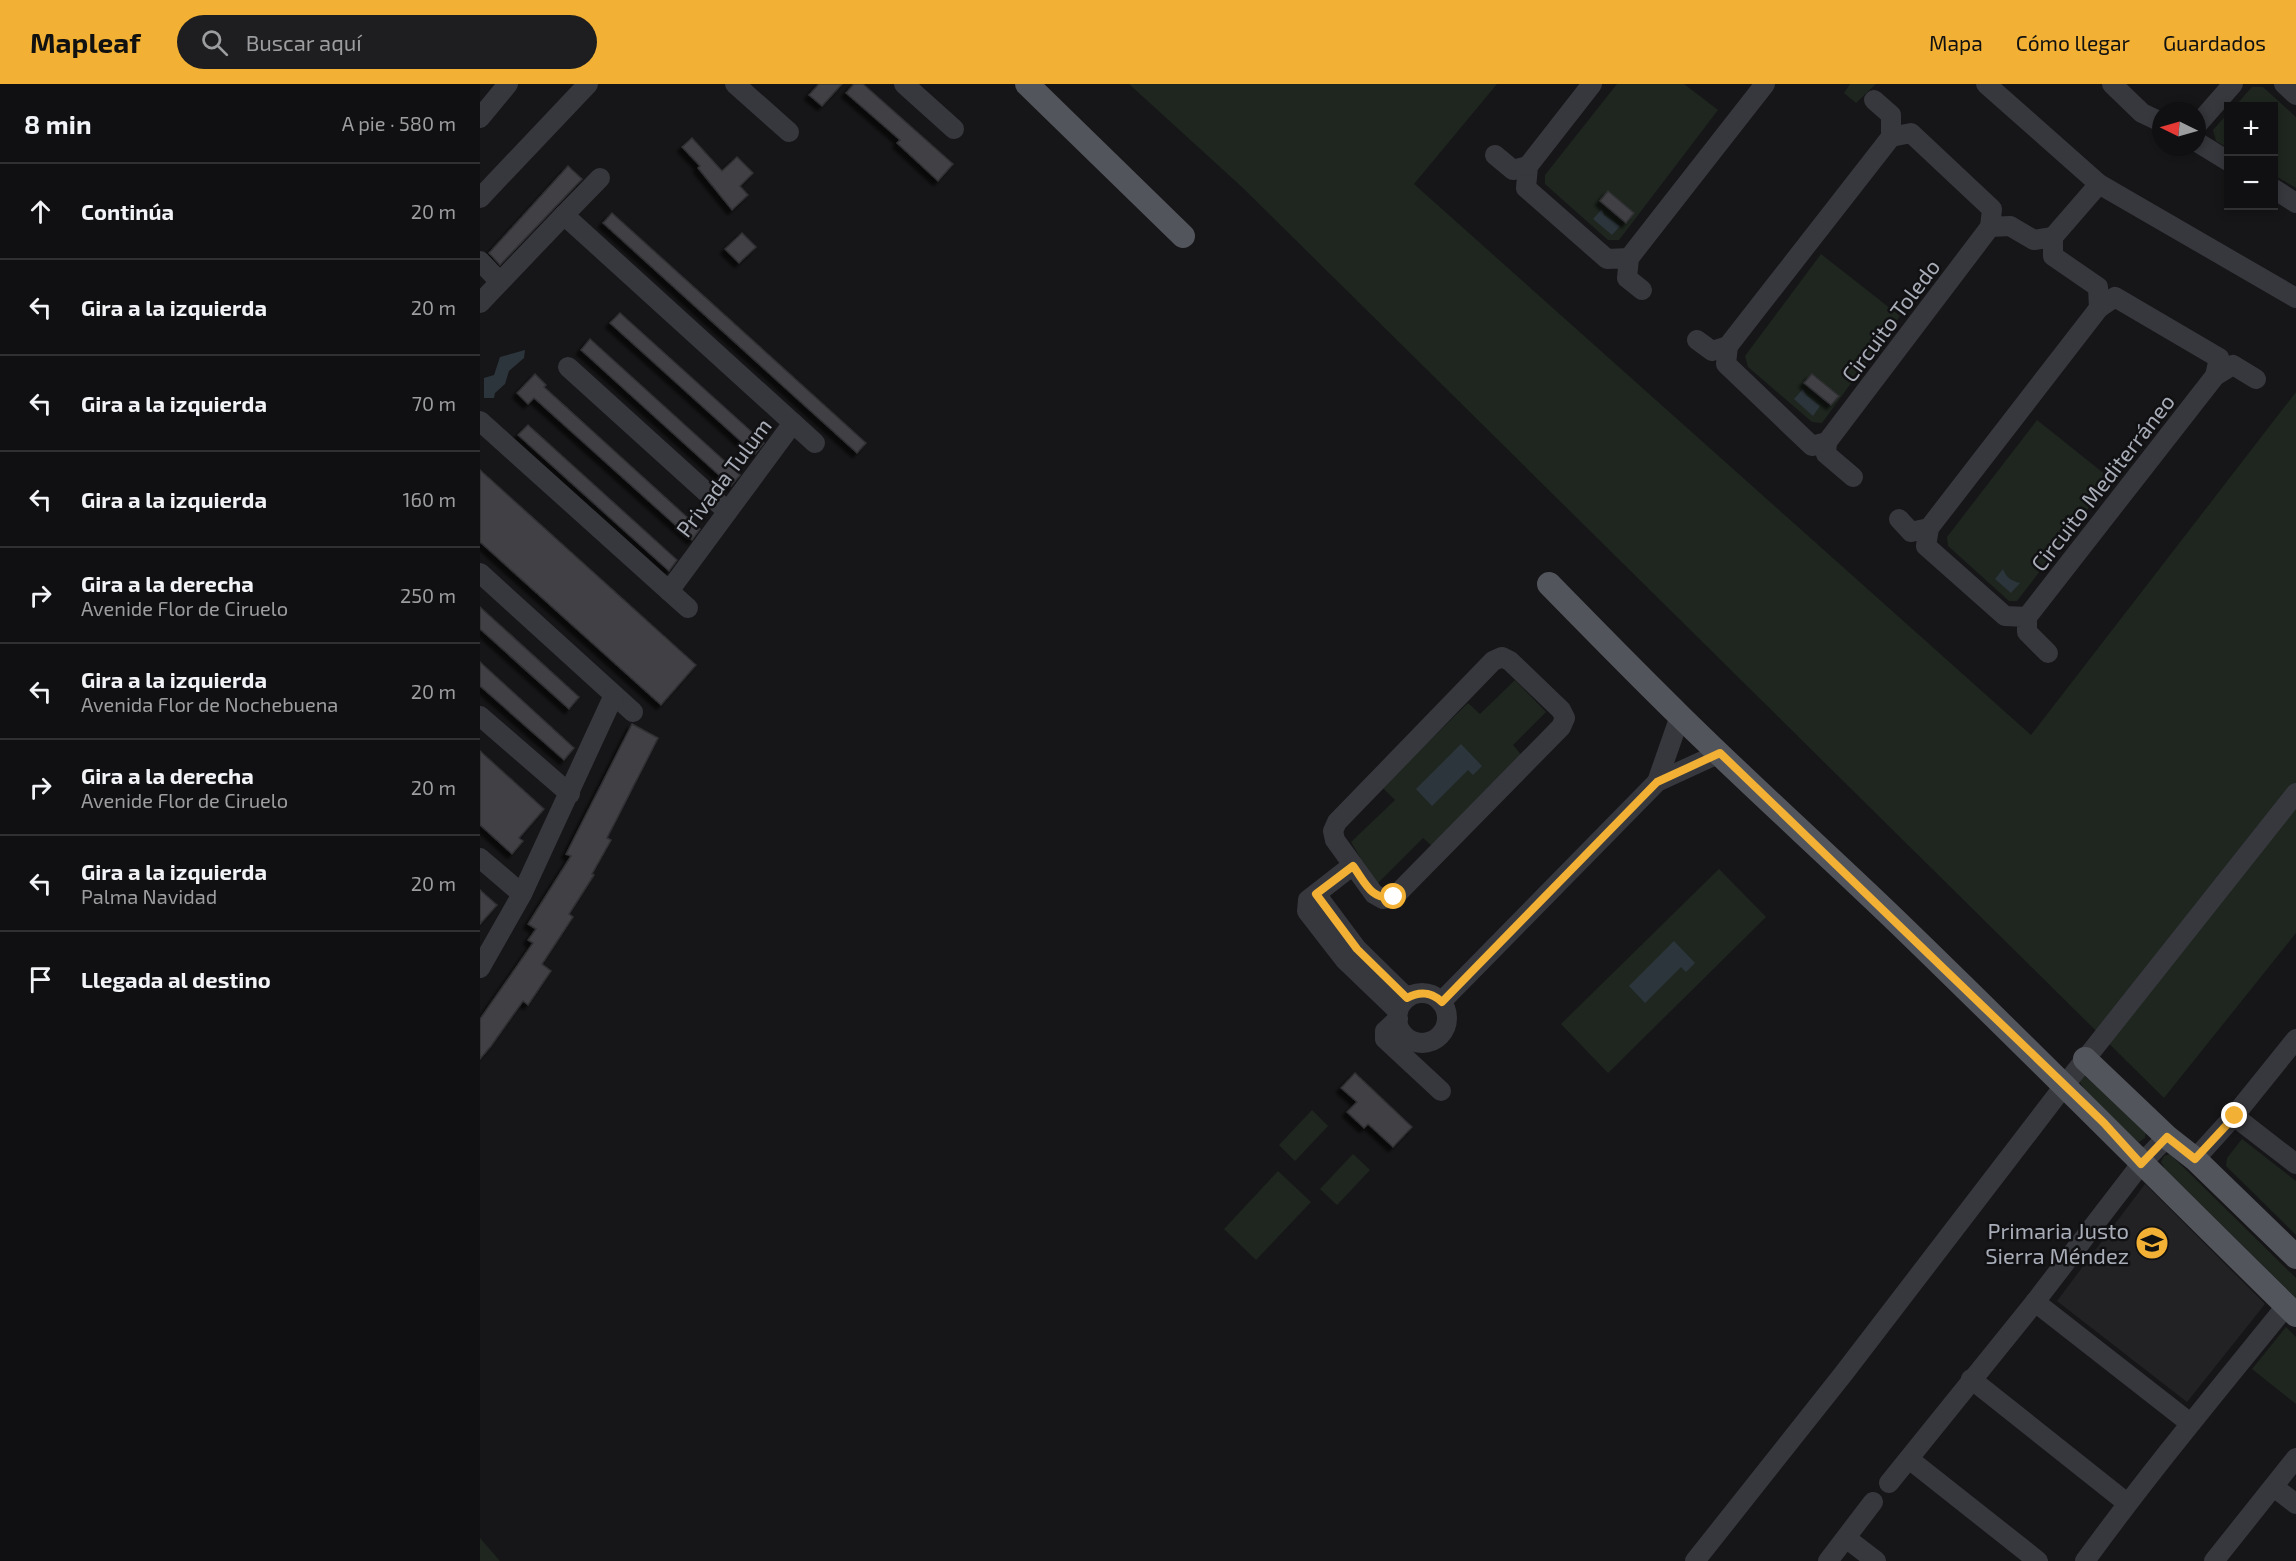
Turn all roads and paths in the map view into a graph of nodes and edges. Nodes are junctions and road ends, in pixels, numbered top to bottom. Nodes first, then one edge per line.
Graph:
1 (508, 84) edge
2 (588, 84) edge
3 (735, 84) edge
4 (904, 84) edge
5 (1027, 84) edge
6 (1592, 84) edge
7 (1765, 84) edge
8 (1986, 84) edge
9 (2112, 84) edge
10 (2233, 84) edge
11 (2284, 84) edge
12 (2296, 95) edge
13 (1874, 100) dead end
14 (2206, 115) edge
15 (480, 118) edge
16 (2152, 118) edge
17 (954, 129) dead end
18 (789, 132) dead end
19 (1891, 136) junction
20 (2206, 147) edge
21 (1495, 155) dead end
22 (2224, 158) edge
23 (1528, 166) junction
24 (600, 178) dead end
25 (2100, 184) junction
26 (2278, 192) edge
27 (480, 198) edge
28 (2296, 203) edge
29 (564, 215) junction
30 (1990, 227) junction
31 (1183, 236) dead end
32 (2053, 237) junction
33 (1629, 258) junction
34 (480, 261) edge
35 (500, 282) junction
36 (1642, 290) dead end
37 (2296, 298) edge
38 (480, 302) edge
39 (2099, 308) junction
40 (1697, 340) dead end
41 (1728, 346) junction
42 (568, 367) dead end
43 (2215, 376) junction
44 (2256, 379) dead end
45 (480, 420) edge
46 (793, 423) junction
47 (1827, 442) junction
48 (815, 443) dead end
49 (1853, 477) dead end
50 (727, 511) junction
51 (1899, 519) dead end
52 (1929, 528) junction
53 (480, 573) edge
54 (1549, 584) dead end
55 (669, 591) junction
56 (688, 608) dead end
57 (2027, 617) junction
58 (2048, 653) dead end
59 (614, 695) junction
60 (633, 712) dead end
61 (480, 716) edge
62 (1680, 716) junction
63 (1720, 753) junction
64 (1657, 782) junction
65 (2296, 793) edge
66 (570, 794) junction
67 (480, 858) edge
68 (1353, 866) junction
69 (522, 894) junction
70 (480, 968) edge
71 (1442, 1002) junction
72 (1401, 1009) junction
73 (2296, 1039) edge
74 (2085, 1059) junction
75 (2064, 1086) junction
76 (1441, 1091) dead end
77 (2235, 1116) junction
78 (2167, 1137) junction
79 (2195, 1159) junction
80 (2141, 1164) junction
81 (2296, 1164) edge
82 (2296, 1257) edge
83 (2035, 1302) junction
84 (2291, 1311) edge
85 (1971, 1379) junction
86 (2190, 1423) junction
87 (2296, 1458) edge
88 (1909, 1459) junction
89 (1889, 1483) dead end
90 (2274, 1487) junction
91 (1874, 1502) dead end
92 (2127, 1503) junction
93 (2296, 1504) edge
94 (1846, 1538) junction
95 (1695, 1561) edge
96 (1828, 1561) edge
97 (1876, 1561) edge
98 (2038, 1561) edge
99 (2085, 1561) edge
100 (2214, 1561) edge

1 - 15 street
2 - 27 street
3 - 18 street
4 - 17 street
5 - 31 main road
6 - 23 street
7 - 33 street
8 - 25 street
9 - 16 street
10 - 14 street
11 - 12 street
13 - 19 street
19 - 30 street
19 - 41 street
20 - 22 street
21 - 23 street
23 - 33 street
24 - 29 street
25 - 32 street
25 - 37 street
26 - 28 street
29 - 35 street
29 - 46 street, Privada Tulum
30 - 32 street
30 - 47 street, Circuito Toledo
32 - 39 street
33 - 36 street
34 - 35 street
35 - 38 street
39 - 43 street
39 - 52 street
40 - 41 street
41 - 47 street
42 - 50 street
43 - 44 street
43 - 57 street, Circuito Mediterráneo
45 - 55 street
46 - 48 street
46 - 50 street, Privada Tulum
47 - 49 street
50 - 55 street, Privada Tulum
51 - 52 street
52 - 57 street
53 - 59 street
54 - 62 main road
55 - 56 street
57 - 58 street
59 - 60 street
59 - 66 street
61 - 66 street
62 - 63 main road
62 - 64 street
63 - 64 street
63 - 75 main road
64 - 71 street
65 - 74 street
66 - 69 street
67 - 69 street
68 - 68 street
68 - 72 street
69 - 70 street
71 - 72 street
71 - 72 street
72 - 76 street
73 - 77 street
74 - 75 street
74 - 78 main road
75 - 80 main road
75 - 95 street
77 - 79 street
77 - 81 street
78 - 79 main road
78 - 80 street
79 - 82 main road
80 - 83 street
80 - 84 main road
83 - 85 street
83 - 86 street
84 - 86 street
85 - 88 street
85 - 92 street
86 - 92 street
87 - 90 street
88 - 89 street
88 - 98 street
90 - 93 street
90 - 100 street
91 - 94 street
92 - 99 street
94 - 96 street
94 - 97 street

